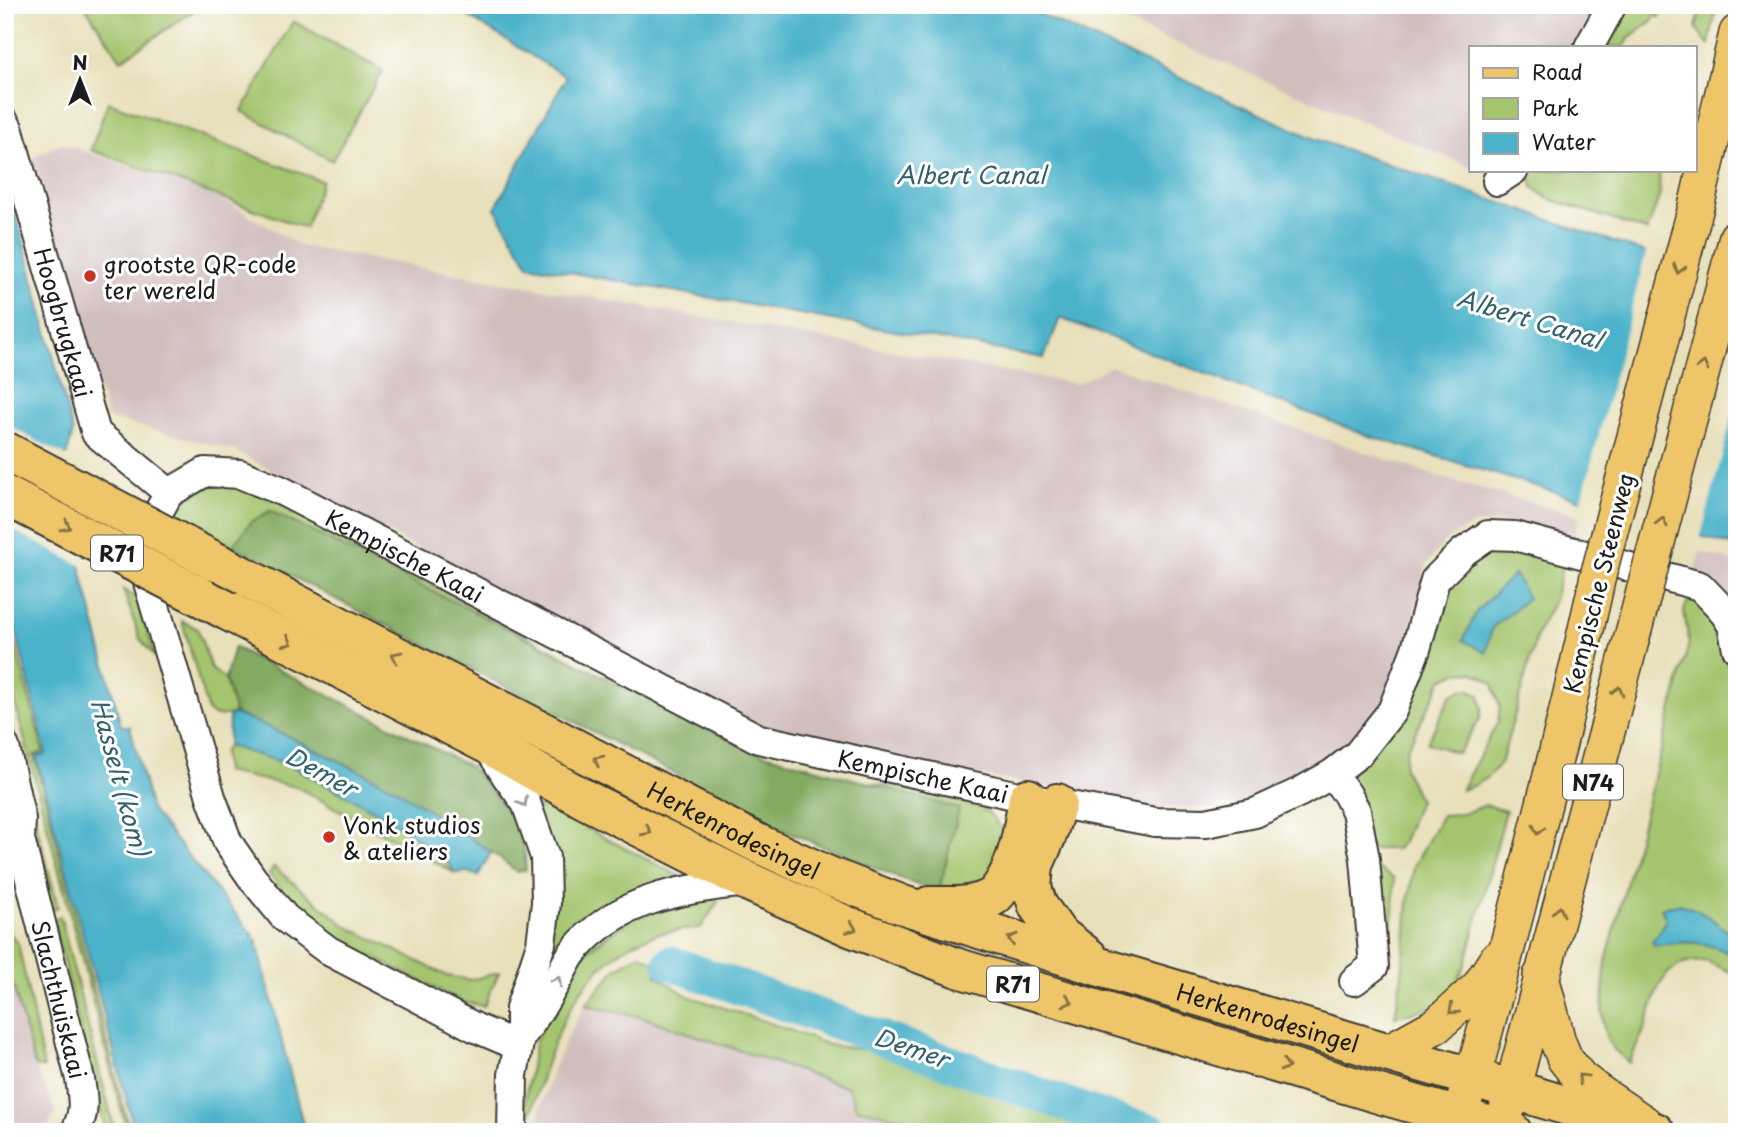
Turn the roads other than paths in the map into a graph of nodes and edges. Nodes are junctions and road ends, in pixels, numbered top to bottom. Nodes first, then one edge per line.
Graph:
1 (1612, 5) edge
2 (1737, 33) edge
3 (1589, 46) edge
4 (5, 123) edge
5 (1737, 237) edge
6 (5, 451) edge
7 (169, 493) junction
8 (5, 495) edge
9 (1737, 649) edge
10 (487, 744) junction
11 (5, 747) edge
12 (1332, 774) junction
13 (1043, 801) junction
14 (12, 846) edge
15 (749, 882) junction
16 (903, 905) junction
17 (1510, 938) junction
18 (1101, 967) junction
19 (1541, 976) junction
20 (1354, 981) dead end
21 (519, 1042) junction
22 (1388, 1052) junction
23 (1473, 1078) junction
24 (1512, 1090) junction
25 (1457, 1124) edge
26 (79, 1125) edge
27 (512, 1128) edge
28 (1505, 1131) edge
29 (1656, 1132) edge

1 - 3 street
2 -> 17 main road, Kempische Steenweg / N74, bridge
4 - 7 street, Hoogbrugkaai
19 -> 5 main road, Kempische Steenweg / N74, bridge
16 -> 6 highway, Herkenrodesingel / R71, bridge
7 - 13 street, Kempische Kaai
7 - 21 street
8 -> 10 highway, Herkenrodesingel / R71, bridge
9 - 12 street, Kempische Kaai
10 -> 15 highway, Herkenrodesingel / R71
10 -> 21 street
11 - 14 street, Slachthuiskaai
12 - 13 street, Kempische Kaai
12 - 20 street
13 - 16 highway
13 - 18 highway
14 - 26 street, Slachthuiskaai
21 -> 15 street
15 -> 25 highway, Herkenrodesingel / R71
18 -> 16 highway, Herkenrodesingel / R71
17 -> 22 main road
17 - 23 main road, Kempische Steenweg / N74
18 - 22 highway, Herkenrodesingel / R71
19 - 24 main road, Kempische Steenweg / N74
29 -> 19 main road
21 - 27 street
22 - 23 highway, Herkenrodesingel / R71
23 - 24 highway, Herkenrodesingel / R71
23 - 25 main road, Kempische Steenweg / N74
24 - 28 main road, Kempische Steenweg / N74
24 - 29 highway, R71
25 - 28 highway, R71

